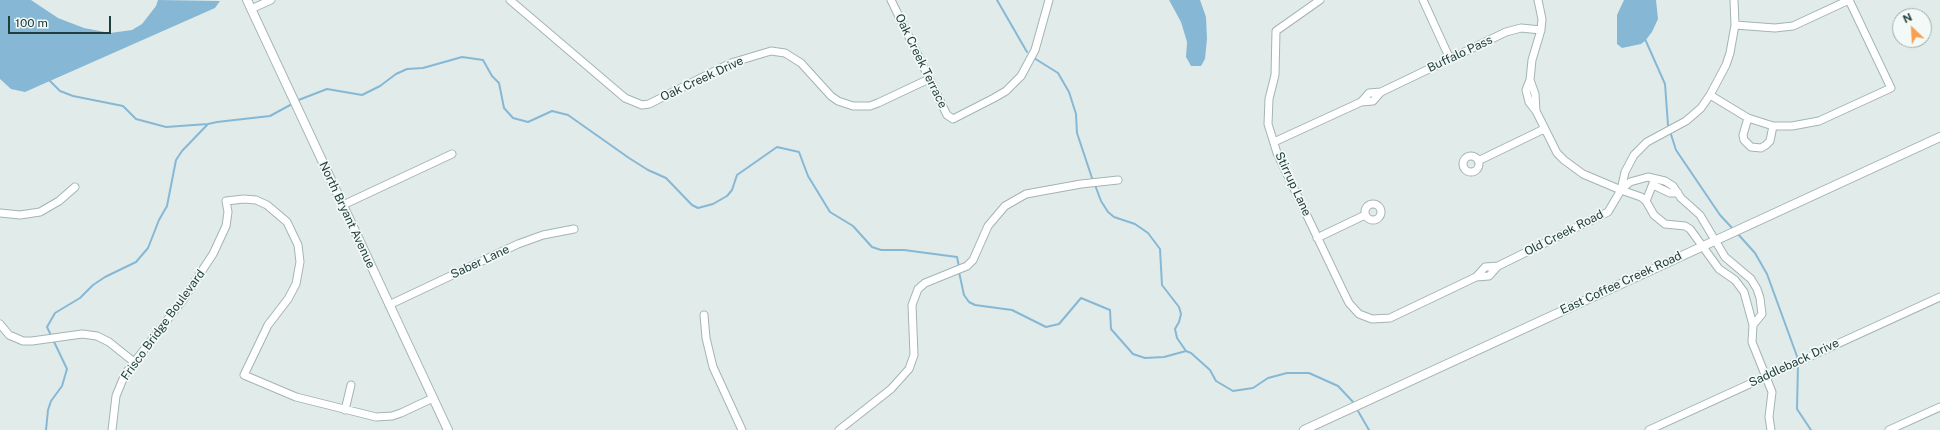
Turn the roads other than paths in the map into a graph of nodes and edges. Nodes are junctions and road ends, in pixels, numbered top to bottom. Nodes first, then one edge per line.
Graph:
1 (247, 0) edge
2 (271, 0) edge
3 (510, 0) edge
4 (892, 0) edge
5 (1049, 0) edge
6 (1320, 0) edge
7 (1423, 0) edge
8 (1538, 0) edge
9 (1734, 0) edge
10 (1849, 0) edge
11 (251, 9) junction
12 (1735, 25) junction
13 (1541, 30) junction
14 (1450, 59) junction
15 (929, 79) junction
16 (1710, 95) junction
17 (1748, 118) junction
18 (1773, 126) junction
19 (1544, 129) junction
20 (1940, 137) edge
21 (1274, 142) junction
22 (452, 154) dead end
23 (1478, 161) dead end
24 (1118, 180) dead end
25 (1654, 182) junction
26 (75, 187) dead end
27 (1621, 190) junction
28 (1646, 201) junction
29 (343, 205) junction
30 (0, 213) edge
31 (1365, 215) dead end
32 (574, 229) dead end
33 (1317, 238) junction
34 (1714, 240) junction
35 (1702, 246) junction
36 (1940, 297) edge
37 (389, 305) junction
38 (704, 315) dead end
39 (1372, 319) joint
40 (0, 324) edge
41 (1753, 325) junction
42 (134, 362) junction
43 (1766, 376) junction
44 (351, 385) dead end
45 (432, 398) junction
46 (1940, 407) edge
47 (345, 410) junction
48 (1309, 429) edge
49 (112, 430) edge
50 (448, 430) edge
51 (742, 430) edge
52 (839, 430) edge
53 (1649, 430) edge
54 (1771, 430) edge
55 (1890, 430) edge

1 - 11 street, North Bryant Avenue
2 - 11 street
3 - 15 street, Oak Creek Drive
4 - 15 street, Oak Creek Terrace
5 - 15 street, Oak Creek Terrace
6 - 21 street, Stirrup Lane
7 - 14 street
8 - 13 street
9 - 12 street
10 - 12 street
10 - 18 street
11 - 29 street, North Bryant Avenue
12 - 16 street
13 - 14 street, Buffalo Pass
13 - 19 street
14 - 21 street, Buffalo Pass
16 - 17 street
16 - 27 street
17 - 18 street
17 - 18 street
19 - 23 street
19 - 27 street
20 - 34 street, East Coffee Creek Road
21 - 33 street, Stirrup Lane
22 - 29 street
24 - 52 street
25 - 27 street
25 - 28 street
25 - 34 street
26 - 30 street
27 - 28 street
27 - 39 street, Old Creek Road
28 - 35 street
29 - 37 street, North Bryant Avenue
31 - 33 street
32 - 37 street, Saber Lane
33 - 39 street, Stirrup Lane
34 - 35 street, East Coffee Creek Road
34 - 41 street
35 - 41 street
35 - 48 street, East Coffee Creek Road
36 - 43 street, Saddleback Drive
37 - 45 street, North Bryant Avenue
38 - 51 street
40 - 42 street
41 - 43 street
42 - 47 street, Frisco Bridge Boulevard
42 - 49 street, Frisco Bridge Boulevard
43 - 53 street, Saddleback Drive
43 - 54 street
44 - 47 street
45 - 47 street
45 - 50 street, North Bryant Avenue
46 - 55 street

